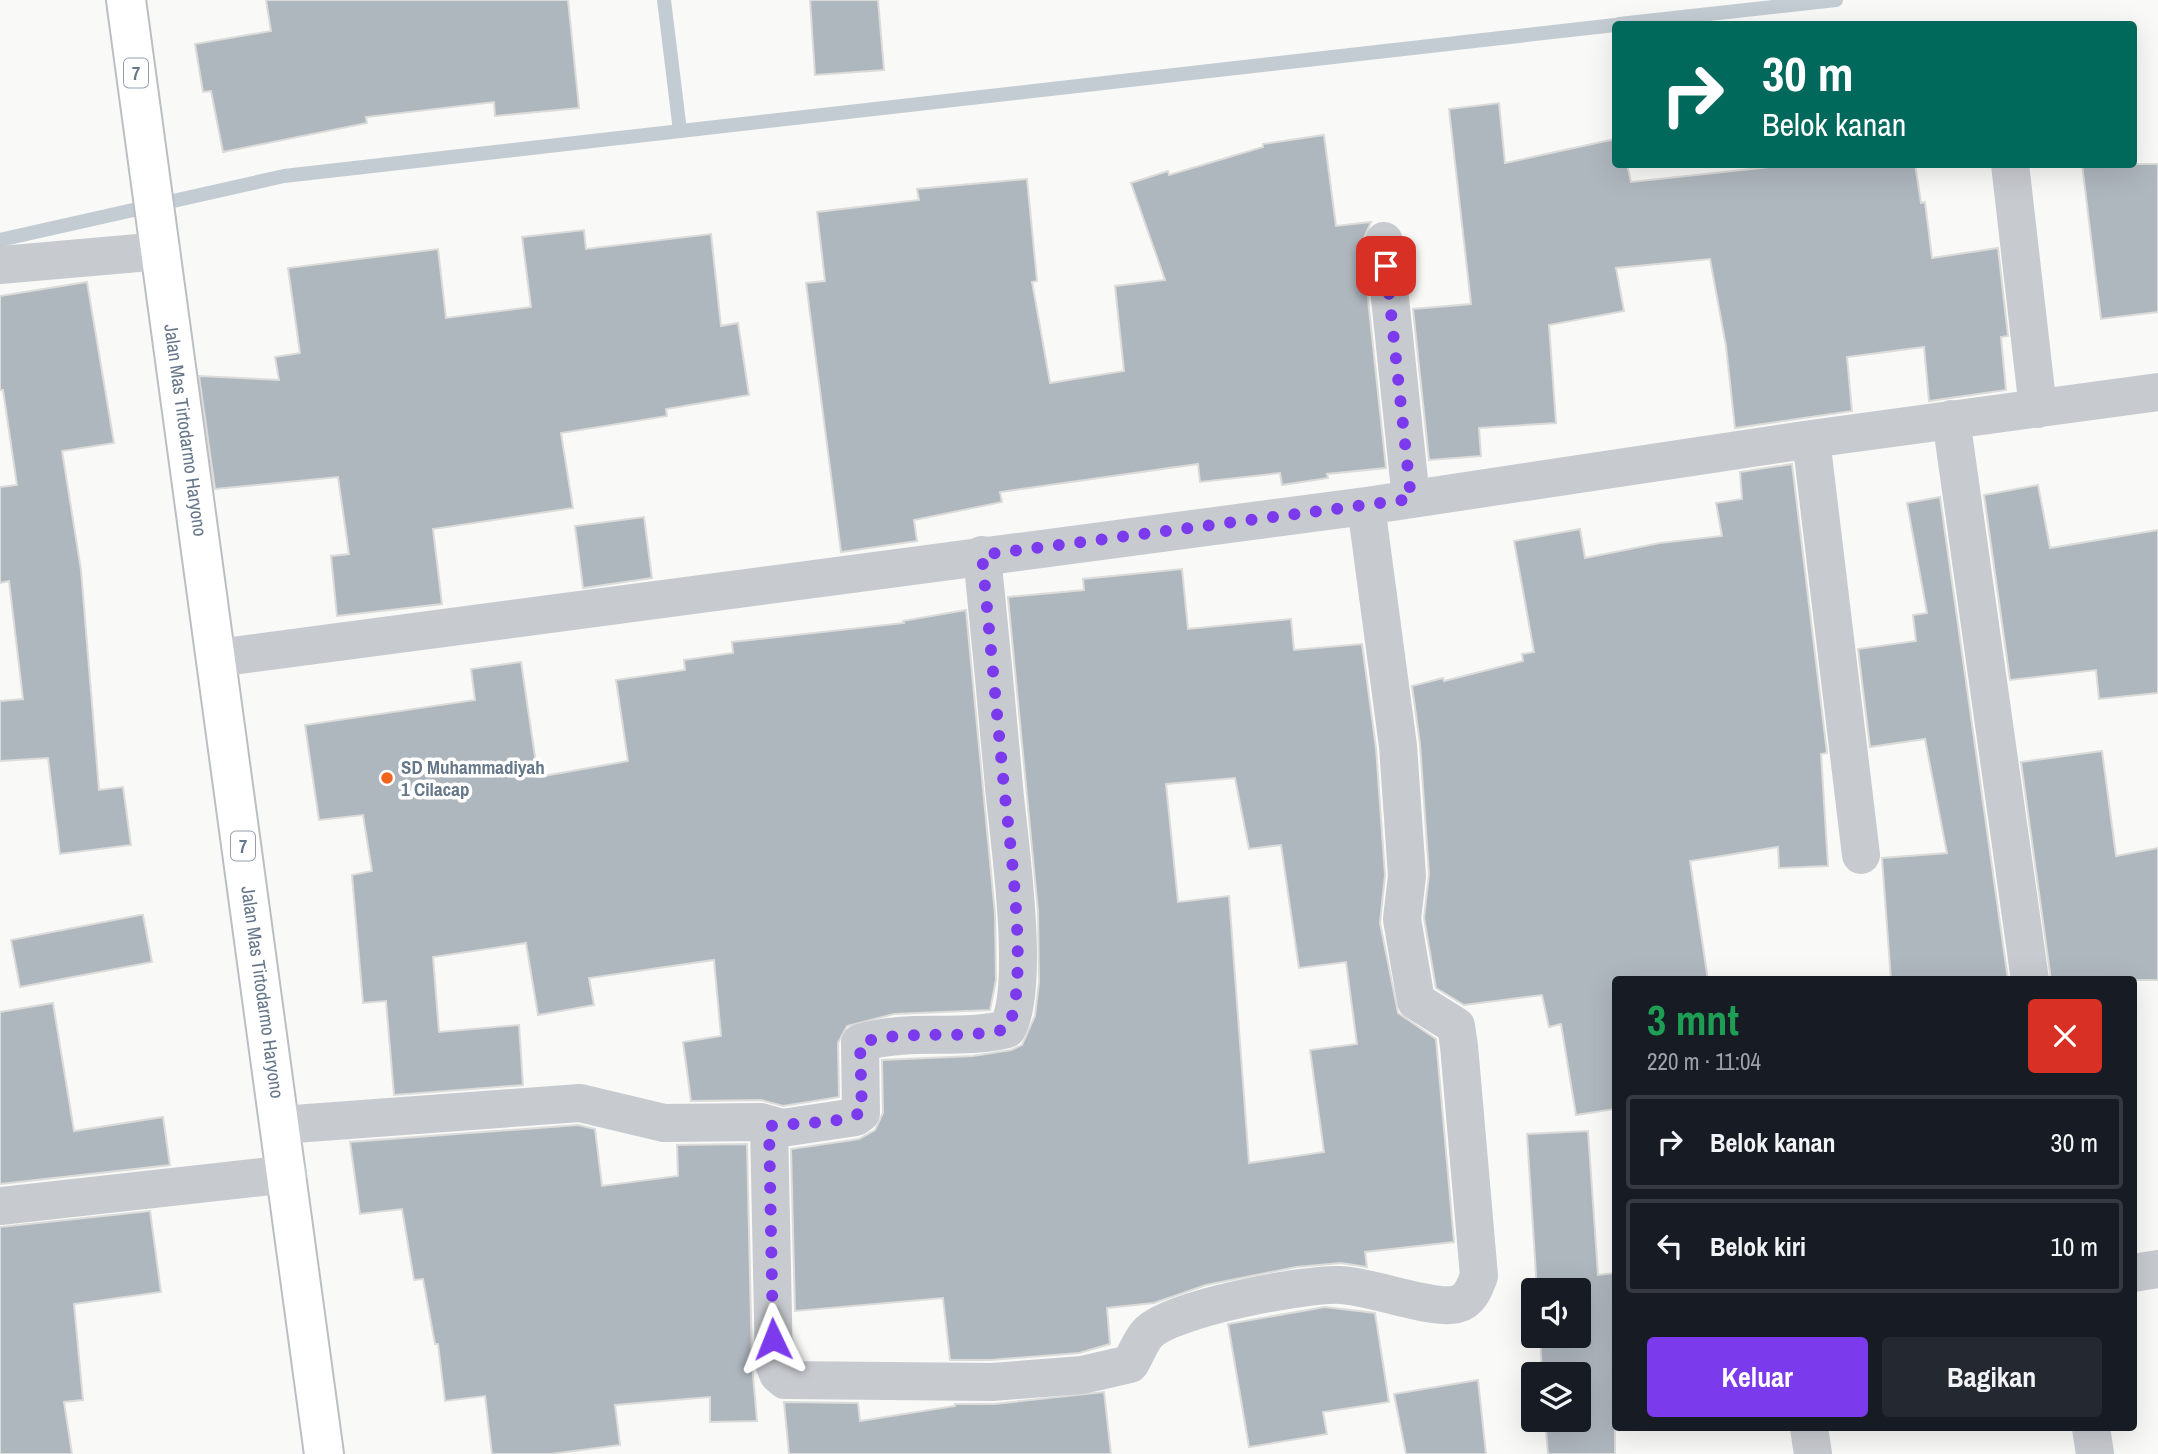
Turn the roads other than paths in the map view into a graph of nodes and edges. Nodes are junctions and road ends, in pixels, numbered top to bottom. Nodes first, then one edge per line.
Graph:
1 (126, 0) edge
2 (2010, 168) edge
3 (1384, 241) dead end
4 (160, 245) junction
5 (0, 265) edge
6 (2158, 392) edge
7 (2038, 409) junction
8 (1951, 419) junction
9 (1811, 439) junction
10 (1411, 499) junction
11 (1366, 506) junction
12 (982, 555) junction
13 (217, 658) junction
14 (1861, 855) dead end
15 (2029, 976) edge
16 (281, 1125) junction
17 (769, 1126) junction
18 (288, 1174) junction
19 (0, 1206) edge
20 (2158, 1269) edge
21 (2137, 1272) edge
22 (1809, 1431) edge
23 (2091, 1431) edge
24 (324, 1454) edge
25 (1813, 1454) edge
26 (2095, 1454) edge

1 - 4 highway, 7
2 - 7 street
3 - 10 street
4 - 5 street
4 - 13 highway, Jalan Mas Tirtodarmo Haryono / 7
6 - 7 street
7 - 8 street
8 - 9 street
8 - 15 street
9 - 10 street
9 - 14 street
10 - 11 street
11 - 12 street
11 - 17 street
12 - 13 street
12 - 17 street
13 - 16 highway, Jalan Mas Tirtodarmo Haryono / 7
16 - 17 street
16 - 18 highway, Jalan Mas Tirtodarmo Haryono / 7
18 - 19 street
18 - 24 highway, Jalan Mas Tirtodarmo Haryono / 7
20 - 21 street
22 - 25 street
23 - 26 street

